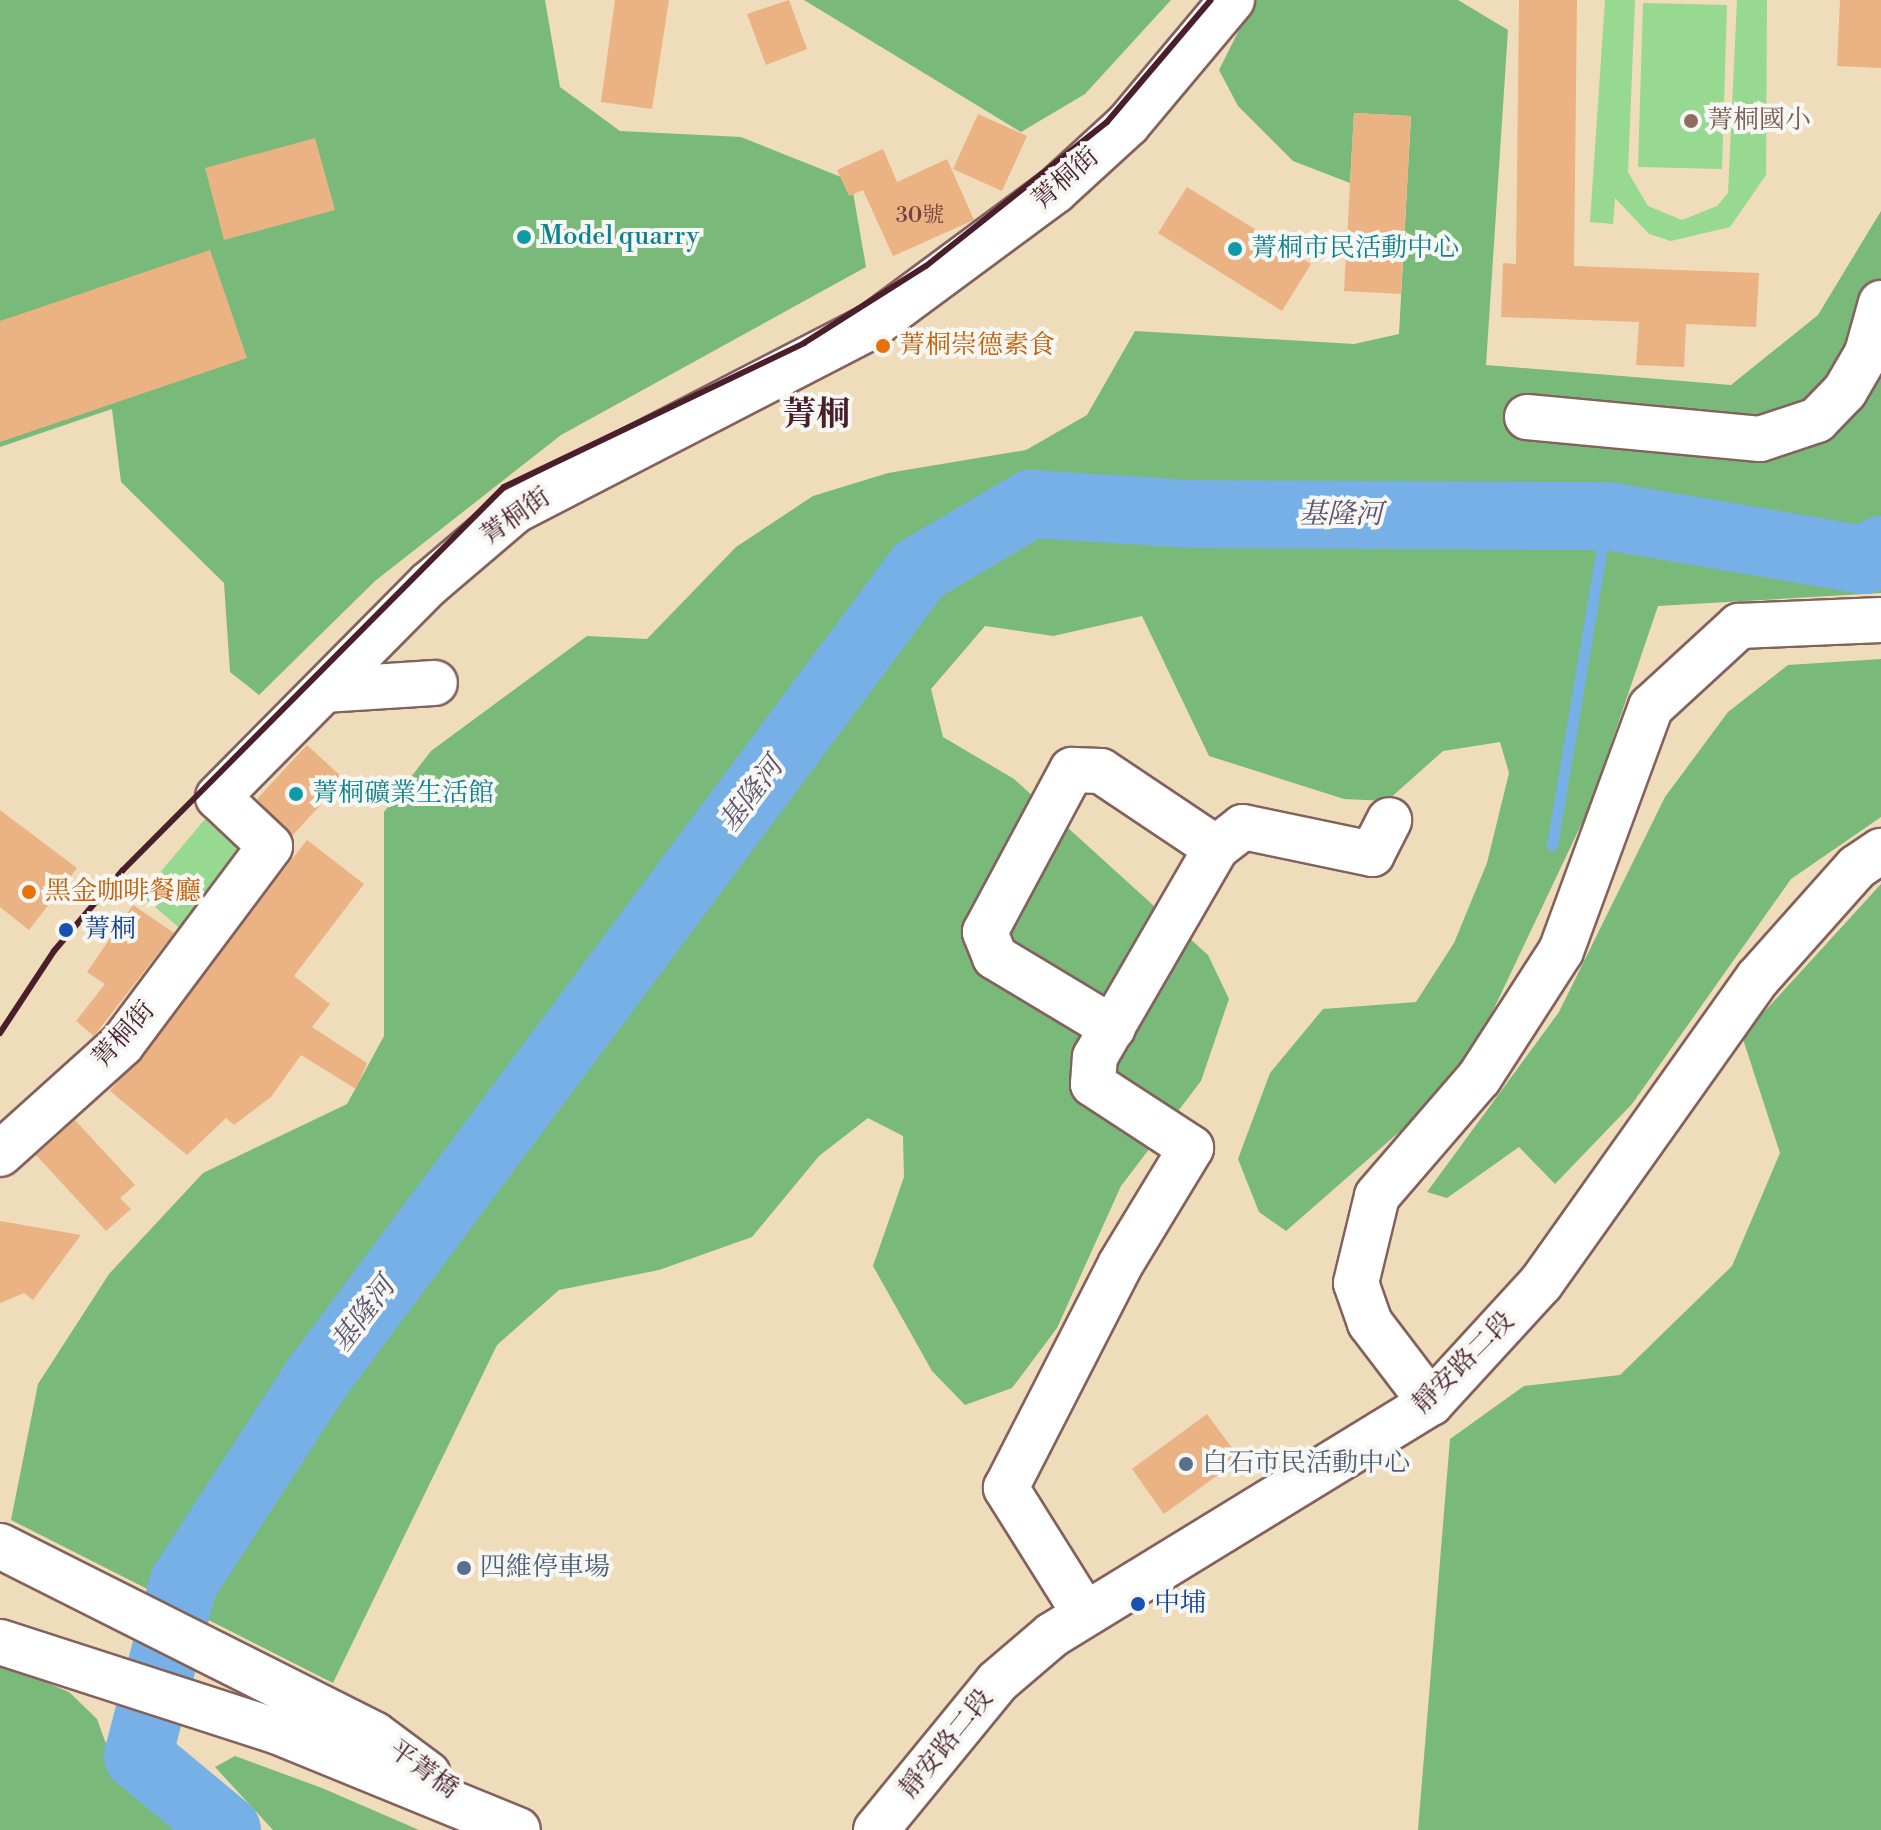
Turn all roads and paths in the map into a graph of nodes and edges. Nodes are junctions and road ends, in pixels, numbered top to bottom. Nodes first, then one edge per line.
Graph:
1 (1232, 0) edge
2 (1881, 303) edge
3 (1527, 417) dead end
4 (1881, 620) edge
5 (435, 683) dead end
6 (326, 690) junction
7 (1389, 820) dead end
8 (1216, 848) junction
9 (1881, 851) edge
10 (1113, 1028) junction
11 (0, 1154) edge
12 (1431, 1403) junction
13 (0, 1546) edge
14 (1085, 1614) junction
15 (0, 1642) edge
16 (478, 1810) junction
17 (518, 1830) edge
18 (876, 1830) edge

1 - 6 main road, 菁桐街
2 - 3 main road
4 - 12 main road
5 - 6 main road
6 - 11 main road, 菁桐街
7 - 8 main road
8 - 10 main road
8 - 10 main road
9 - 12 main road, 靜安路二段
10 - 14 main road
12 - 14 main road, 靜安路二段
13 - 16 main road, 平菁橋
14 - 18 main road, 靜安路二段
15 - 16 main road, 平菁橋
16 - 17 main road

